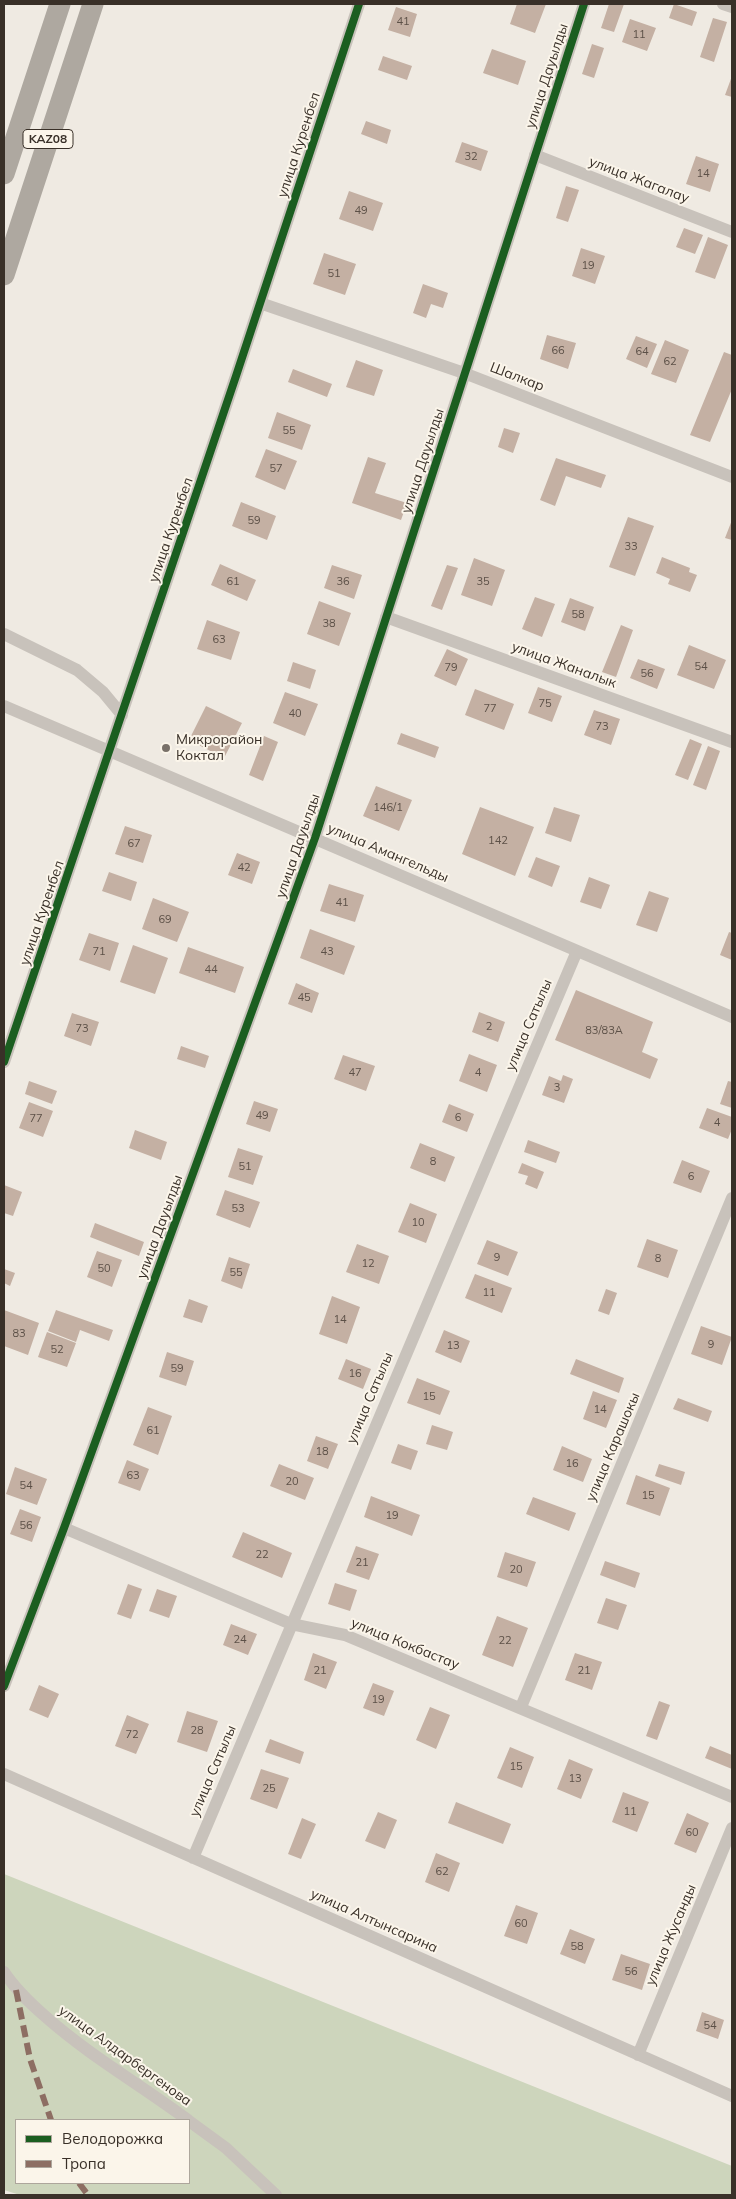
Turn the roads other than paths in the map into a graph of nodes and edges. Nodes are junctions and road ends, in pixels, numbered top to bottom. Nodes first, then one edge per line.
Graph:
1 (60, 4) edge
2 (93, 4) edge
3 (359, 4) edge
4 (584, 4) edge
5 (723, 4) edge
6 (732, 7) edge
7 (535, 155) junction
8 (4, 174) edge
9 (732, 232) edge
10 (4, 274) edge
11 (260, 303) junction
12 (464, 373) junction
13 (732, 477) edge
14 (386, 617) junction
15 (4, 634) edge
16 (4, 706) edge
17 (122, 715) junction
18 (732, 742) edge
19 (110, 751) junction
20 (315, 838) junction
21 (577, 951) junction
22 (732, 1017) edge
23 (4, 1062) edge
24 (732, 1198) edge
25 (64, 1528) junction
26 (291, 1624) junction
27 (4, 1686) edge
28 (521, 1707) junction
29 (4, 1774) edge
30 (732, 1797) edge
31 (732, 1828) edge
32 (193, 1858) junction
33 (4, 1972) edge
34 (638, 2054) junction
35 (732, 2096) edge
36 (187, 2119) edge
37 (190, 2121) edge
38 (276, 2195) edge

1 - 8 highway, KAZ08
2 - 10 highway, KAZ08
3 - 11 street, улица Куренбел
4 - 7 street, улица Дауылды
5 - 6 street
7 - 9 street, улица Жагалау
7 - 12 street, улица Дауылды
11 - 12 street, Шалкар
11 - 17 street, улица Куренбел
12 - 13 street, Шалкар
12 - 14 street, улица Дауылды
14 - 18 street, улица Жаналык
14 - 20 street, улица Дауылды
15 - 17 street
16 - 19 street, улица Амангельды
17 - 19 street, улица Куренбел
19 - 20 street, улица Амангельды
19 - 23 street, улица Куренбел
20 - 21 street, улица Амангельды
20 - 25 street, улица Дауылды
21 - 22 street, улица Амангельды
21 - 26 street, улица Сатылы
24 - 28 street, улица Карашокы
25 - 26 street, улица Кокбастау
25 - 27 street, улица Дауылды
26 - 28 street, улица Кокбастау
26 - 32 street, улица Сатылы
28 - 30 street, улица Кокбастау
29 - 32 street, улица Алтынсарина
31 - 34 street, улица Жусанды
32 - 34 street, улица Алтынсарина
33 - 36 street, улица Алдарбергенова
34 - 35 street, улица Алтынсарина
37 - 38 street, улица Алдарбергенова

